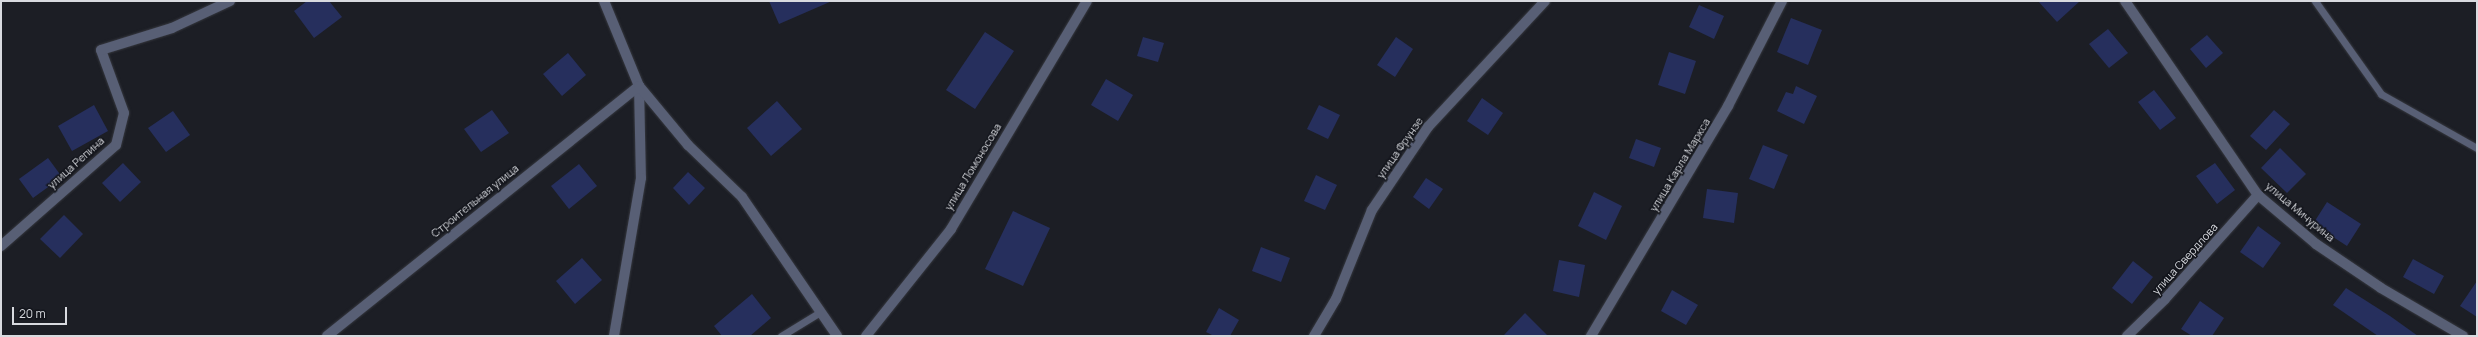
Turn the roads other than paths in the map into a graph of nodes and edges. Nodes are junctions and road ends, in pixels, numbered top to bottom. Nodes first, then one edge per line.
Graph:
1 (230, 1) edge
2 (604, 1) edge
3 (1086, 1) edge
4 (1545, 1) edge
5 (1782, 1) edge
6 (2126, 1) edge
7 (2315, 1) edge
8 (639, 86) junction
9 (2477, 148) edge
10 (2258, 195) junction
11 (1, 246) edge
12 (820, 312) junction
13 (327, 336) edge
14 (614, 336) edge
15 (781, 336) edge
16 (837, 336) edge
17 (866, 336) edge
18 (1314, 336) edge
19 (1591, 336) edge
20 (2127, 336) edge
21 (2463, 336) edge

1 - 11 street, улица Репина
2 - 8 street
3 - 17 street, улица Ломоносова
4 - 18 street, улица Фрунзе
5 - 19 street, улица Карла Маркса
6 - 10 street, улица Мичурина
7 - 9 lane
8 - 12 street
8 - 13 street, Строительная улица
8 - 14 street
10 - 20 street, улица Свердлова
10 - 21 street, улица Мичурина
12 - 15 lane
12 - 16 street

